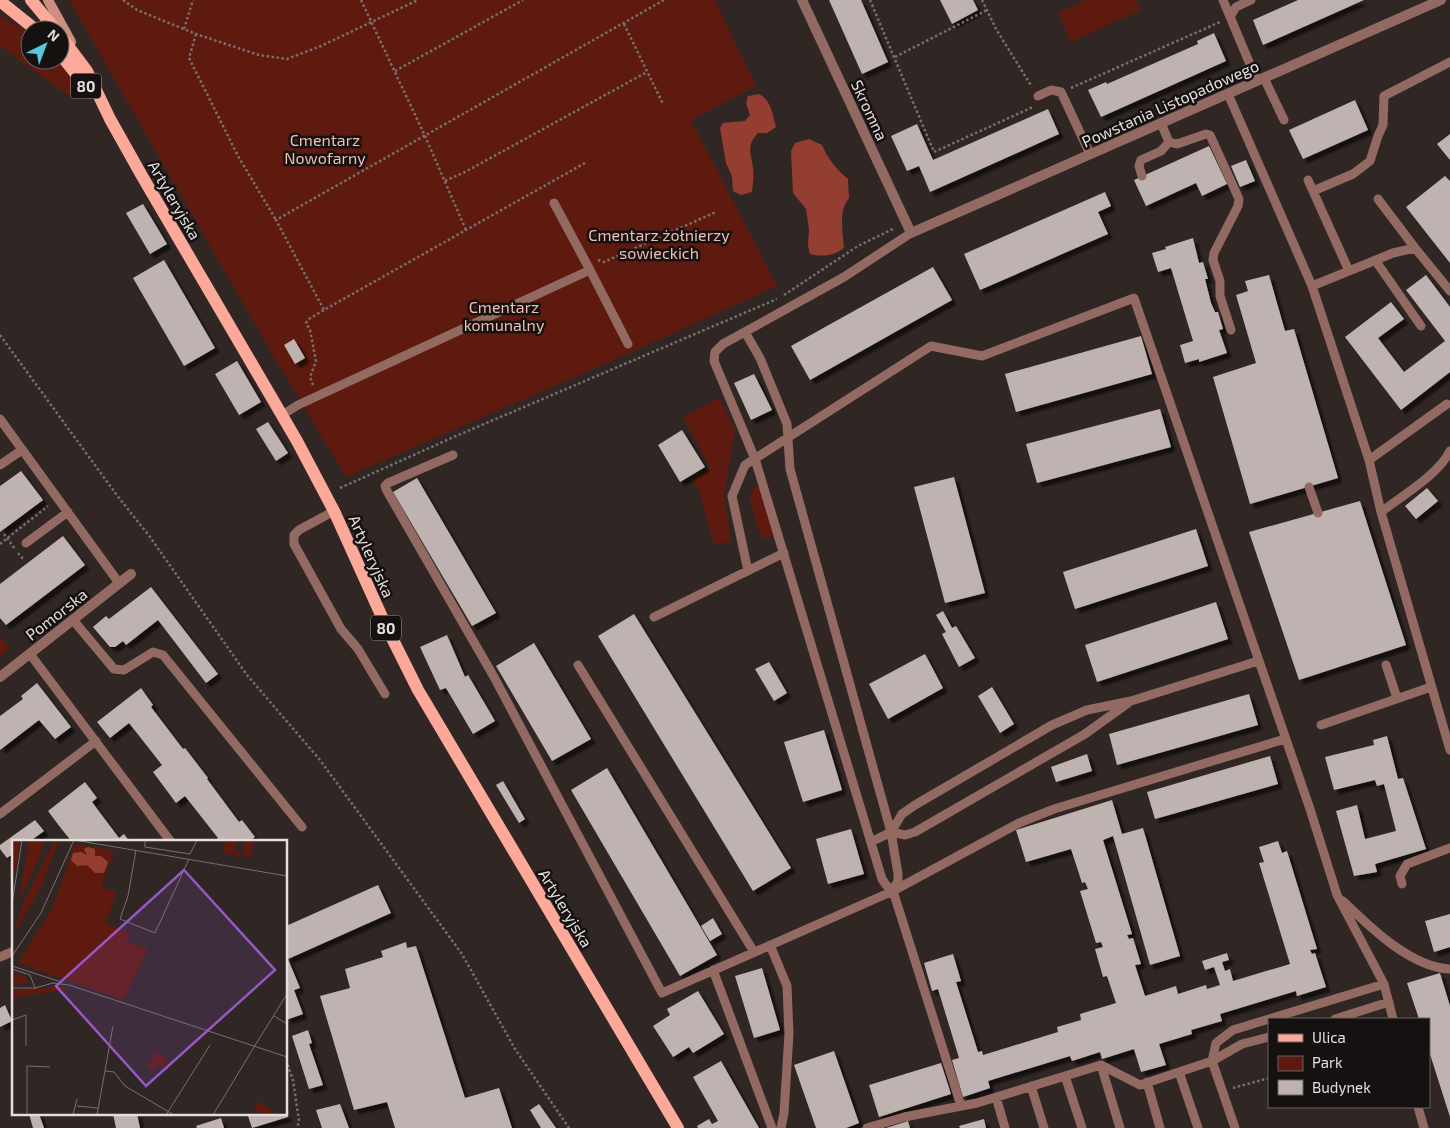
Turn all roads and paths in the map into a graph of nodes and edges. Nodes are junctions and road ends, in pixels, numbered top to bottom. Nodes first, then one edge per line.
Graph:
1 (31, 0) edge
2 (48, 0) edge
3 (123, 0) edge
4 (193, 0) edge
5 (361, 0) edge
6 (418, 0) edge
7 (523, 0) edge
8 (664, 0) edge
9 (802, 0) edge
10 (870, 0) edge
11 (982, 0) edge
12 (1223, 0) edge
13 (1251, 0) edge
14 (1441, 0) edge
15 (0, 1) edge
16 (987, 10) junction
17 (1230, 17) junction
18 (24, 20) edge
19 (48, 20) edge
20 (372, 22) junction
21 (624, 24) junction
22 (184, 30) junction
23 (196, 34) junction
24 (70, 48) edge
25 (895, 57) junction
26 (1450, 62) edge
27 (70, 66) edge
28 (87, 71) junction
29 (395, 71) junction
30 (647, 72) junction
31 (1261, 79) junction
32 (1061, 92) junction
33 (1228, 94) junction
34 (1038, 96) junction
35 (663, 104) dead end
36 (110, 120) junction
37 (1284, 120) dead end
38 (1161, 123) junction
39 (425, 136) junction
40 (1169, 142) junction
41 (1090, 154) junction
42 (585, 164) dead end
43 (1142, 176) dead end
44 (1308, 180) dead end
45 (444, 181) junction
46 (1313, 191) junction
47 (1378, 200) dead end
48 (554, 202) dead end
49 (716, 212) dead end
50 (276, 220) junction
51 (898, 226) dead end
52 (466, 230) junction
53 (911, 233) junction
54 (1415, 248) junction
55 (1374, 260) junction
56 (589, 268) junction
57 (1350, 271) junction
58 (1312, 286) junction
59 (1450, 291) edge
60 (324, 310) junction
61 (1421, 326) dead end
62 (1232, 330) dead end
63 (745, 332) junction
64 (0, 334) edge
65 (628, 344) dead end
66 (318, 396) junction
67 (1449, 404) edge
68 (282, 415) junction
69 (0, 419) edge
70 (788, 439) junction
71 (22, 450) junction
72 (1450, 451) edge
73 (453, 456) dead end
74 (755, 459) junction
75 (1369, 460) junction
76 (0, 465) edge
77 (1309, 487) dead end
78 (340, 488) dead end
79 (58, 498) junction
80 (334, 511) junction
81 (68, 512) junction
82 (1381, 512) junction
83 (1318, 513) dead end
84 (26, 543) dead end
85 (0, 544) edge
86 (784, 553) junction
87 (748, 571) junction
88 (131, 574) dead end
89 (119, 583) junction
90 (654, 617) dead end
91 (73, 620) junction
92 (30, 654) junction
93 (1258, 661) junction
94 (1386, 665) dead end
95 (578, 666) dead end
96 (0, 677) edge
97 (1431, 687) junction
98 (386, 694) dead end
99 (1397, 698) junction
100 (1131, 701) junction
101 (1321, 725) dead end
102 (1285, 739) junction
103 (96, 741) junction
104 (1450, 750) edge
105 (0, 814) edge
106 (302, 827) dead end
107 (891, 832) junction
108 (170, 840) edge
109 (870, 842) junction
110 (1450, 848) edge
111 (1402, 884) dead end
112 (893, 891) junction
113 (1337, 895) junction
114 (770, 946) junction
115 (12, 952) edge
116 (754, 952) junction
117 (0, 957) edge
118 (1450, 969) edge
119 (713, 970) junction
120 (1384, 984) junction
121 (1389, 1002) junction
122 (1272, 1018) edge
123 (1339, 1018) edge
124 (1393, 1018) edge
125 (1268, 1019) edge
126 (1268, 1037) edge
127 (1212, 1061) junction
128 (1101, 1065) junction
129 (288, 1067) edge
130 (1179, 1072) junction
131 (1065, 1076) junction
132 (1268, 1078) edge
133 (1147, 1082) junction
134 (1031, 1086) junction
135 (1222, 1091) junction
136 (996, 1097) junction
137 (960, 1106) junction
138 (1418, 1108) edge
139 (297, 1128) edge
140 (569, 1128) edge
141 (678, 1128) edge
142 (772, 1128) edge
143 (782, 1128) edge
144 (867, 1128) edge
145 (1005, 1128) edge
146 (1044, 1128) edge
147 (1082, 1128) edge
148 (1120, 1128) edge
149 (1160, 1128) edge
150 (1198, 1128) edge
151 (1235, 1128) edge
152 (1424, 1128) edge

1 - 19 main road
2 - 28 street
3 - 22 path
4 - 22 path
5 - 20 path
6 - 20 path
7 - 29 path
8 - 21 path
9 - 53 street, Skromna
10 - 25 path
11 - 16 path
12 - 17 lane
13 - 17 lane
14 - 31 street, Powstania Listopadowego
15 - 18 main road
16 - 25 path
16 - 34 path
17 - 31 lane
17 - 32 path
20 - 23 path
20 - 29 path
21 - 30 path
21 - 39 path
22 - 23 path
23 - 50 path
24 - 28 main road, 80
25 - 34 path
26 - 46 lane
27 - 36 main road, 80
28 - 36 main road, Artyleryjska
29 - 39 path
30 - 35 path
30 - 45 path
31 - 33 street, Powstania Listopadowego
31 - 37 lane
32 - 34 lane
32 - 41 lane
33 - 38 street, Powstania Listopadowego
33 - 58 lane
36 - 68 main road, Artyleryjska / 80
38 - 40 lane
38 - 41 street, Powstania Listopadowego
39 - 45 path
39 - 50 path
40 - 43 lane
40 - 62 lane
41 - 53 street, Powstania Listopadowego
42 - 52 path
44 - 46 lane
45 - 52 path
46 - 57 lane
47 - 54 lane
48 - 56 lane
49 - 56 path
50 - 60 path
51 - 78 path
52 - 60 path
53 - 63 lane
54 - 55 lane
54 - 59 lane
55 - 57 lane
55 - 61 lane
56 - 65 lane
56 - 66 lane
57 - 58 lane
58 - 75 lane
60 - 66 path
63 - 70 lane
63 - 74 lane
64 - 140 path
66 - 68 lane
67 - 75 lane
68 - 80 main road, Artyleryjska / 80
69 - 71 lane
70 - 74 lane
70 - 93 lane
70 - 107 lane
71 - 76 lane
71 - 79 lane
72 - 82 lane
73 - 119 lane
74 - 86 lane
74 - 87 lane
75 - 82 lane
77 - 83 lane
79 - 81 lane
79 - 85 path
80 - 98 lane
80 - 141 main road, Artyleryjska / 80
81 - 84 lane
81 - 89 lane
82 - 97 lane
86 - 87 lane
86 - 109 lane
87 - 90 lane
88 - 89 street, Pomorska
89 - 91 street, Pomorska
91 - 92 street, Pomorska
91 - 106 lane
92 - 96 street, Pomorska
92 - 103 lane
93 - 100 lane
93 - 102 lane
94 - 99 lane
95 - 116 lane
97 - 99 lane
97 - 104 lane
99 - 101 lane
100 - 107 lane
100 - 107 lane
102 - 112 lane
102 - 113 lane
103 - 105 lane
103 - 108 lane
107 - 109 lane
107 - 112 lane
109 - 112 lane
110 - 111 lane
112 - 114 lane
112 - 137 lane
113 - 118 lane
113 - 120 lane
114 - 116 lane
114 - 143 lane
115 - 117 lane
116 - 119 lane
119 - 142 lane
120 - 121 lane
120 - 122 lane
121 - 123 lane
121 - 124 lane
125 - 127 lane
126 - 127 lane
127 - 130 lane
127 - 135 lane
128 - 131 lane
128 - 133 lane
128 - 148 lane
129 - 139 path
130 - 133 lane
130 - 150 lane
131 - 134 lane
131 - 147 lane
132 - 135 path
133 - 149 lane
134 - 136 lane
134 - 146 lane
135 - 151 lane
136 - 137 lane
136 - 145 lane
137 - 144 lane
138 - 152 lane

